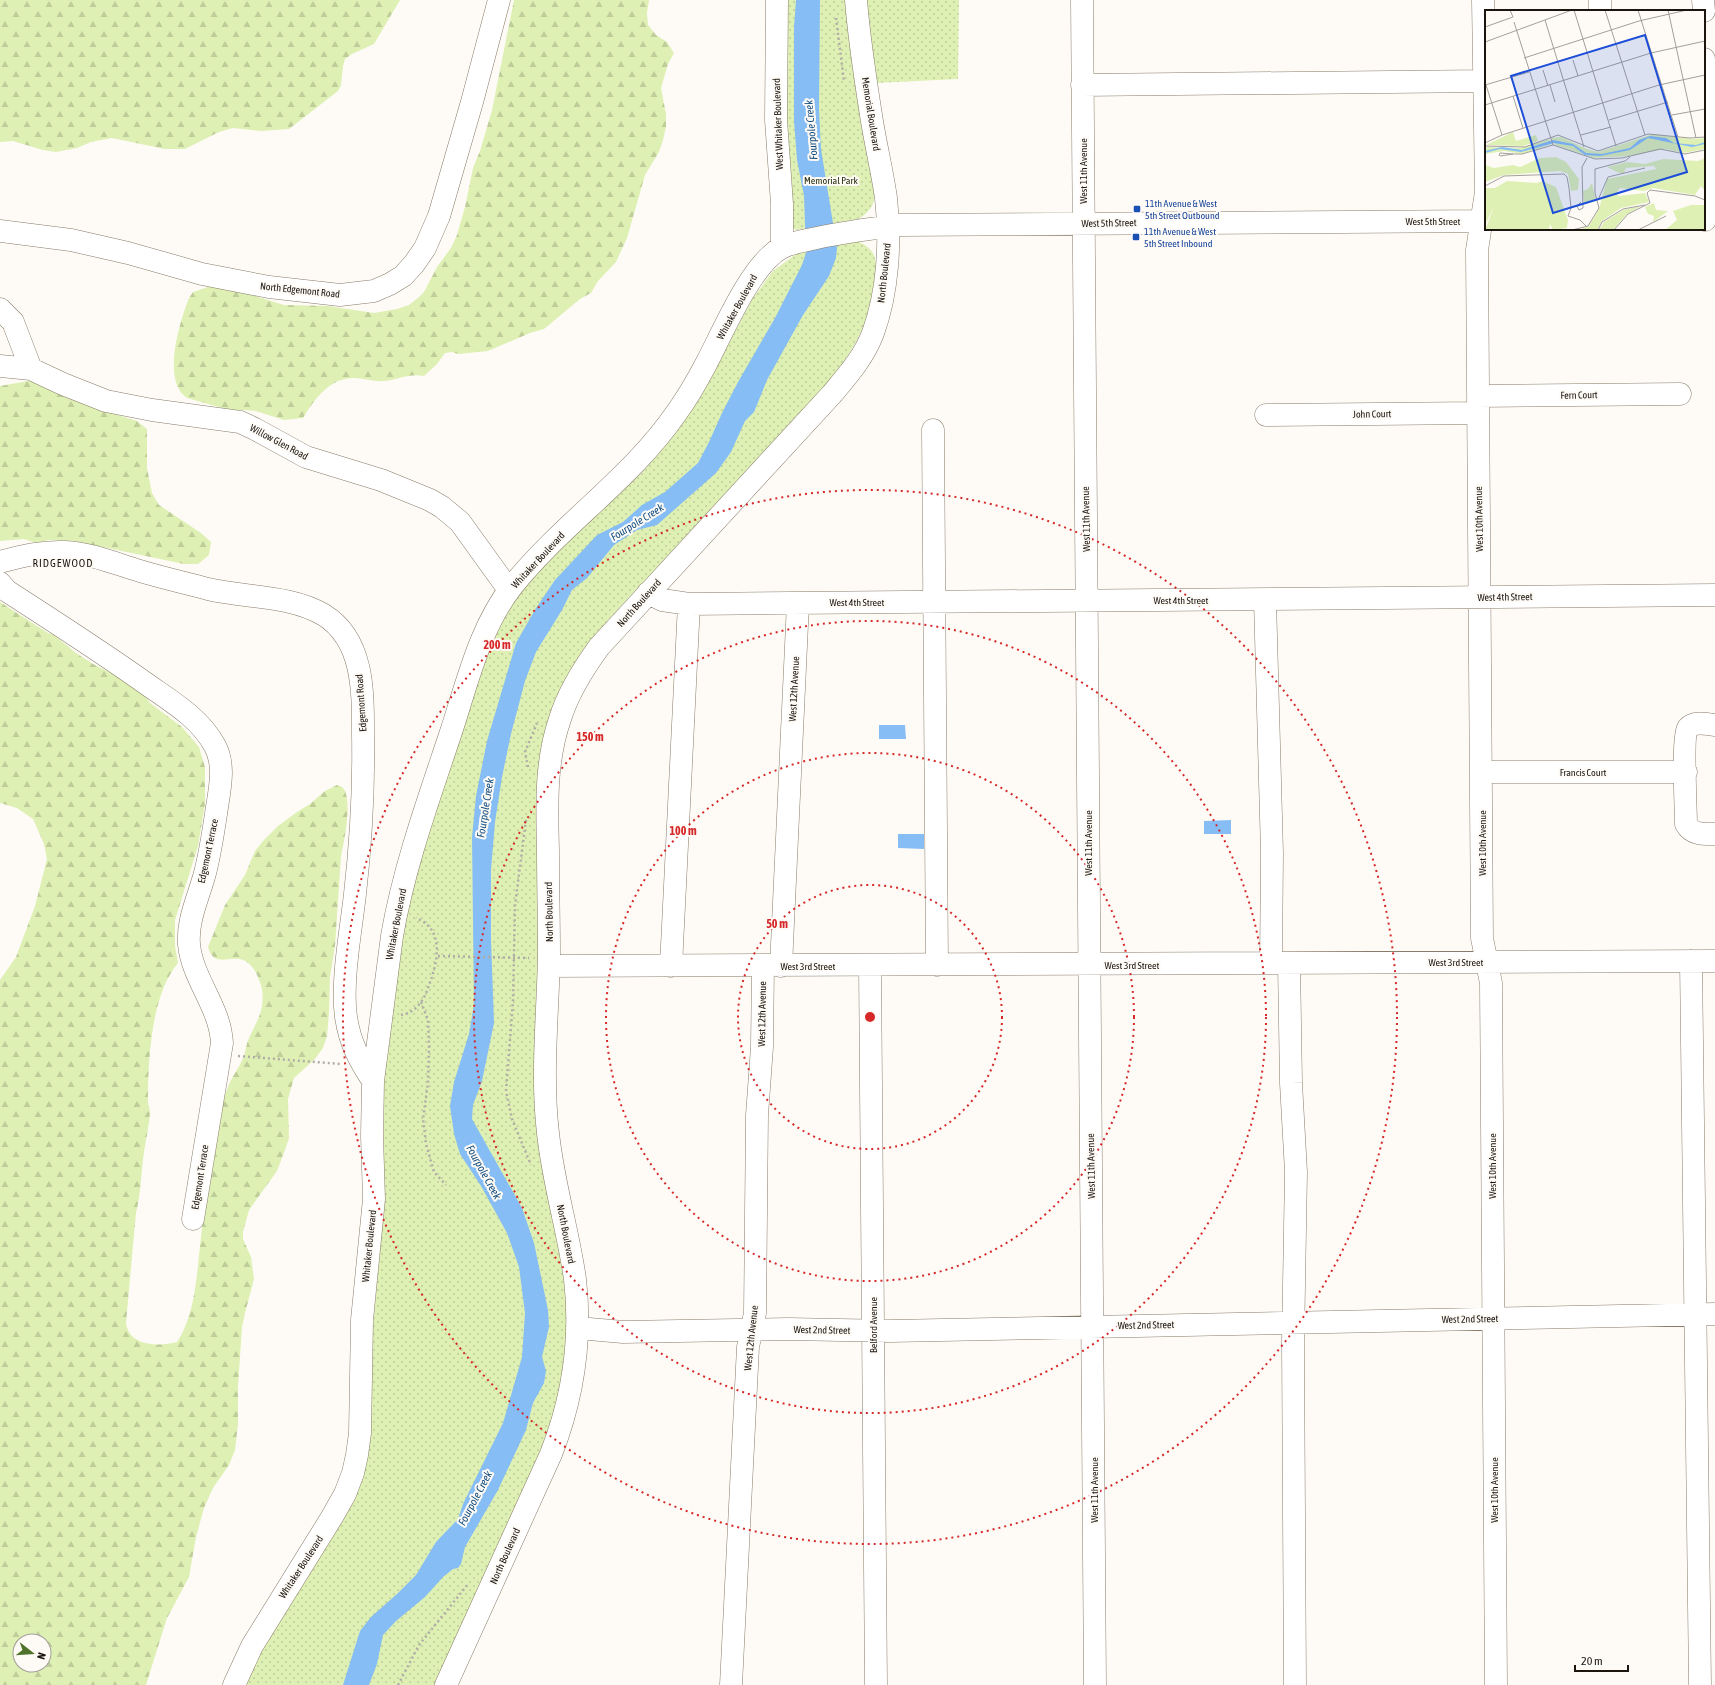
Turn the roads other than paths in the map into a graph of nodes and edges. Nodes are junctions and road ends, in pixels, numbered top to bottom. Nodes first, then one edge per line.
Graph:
1 (499, 0) edge
2 (777, 0) edge
3 (856, 0) edge
4 (1082, 0) edge
5 (1483, 0) edge
6 (1485, 81) edge
7 (1082, 84) junction
8 (1705, 114) edge
9 (1485, 206) edge
10 (1708, 220) edge
11 (1484, 221) edge
12 (1083, 223) junction
13 (894, 226) junction
14 (0, 231) edge
15 (782, 248) junction
16 (0, 309) edge
17 (0, 366) edge
18 (31, 369) junction
19 (1680, 394) dead end
20 (1478, 404) junction
21 (1266, 415) dead end
22 (933, 430) dead end
23 (0, 562) edge
24 (0, 583) edge
25 (509, 590) junction
26 (648, 593) junction
27 (1715, 595) edge
28 (1479, 597) junction
29 (1265, 600) junction
30 (1086, 601) junction
31 (934, 602) junction
32 (798, 603) junction
33 (689, 604) junction
34 (1715, 725) edge
35 (1481, 772) junction
36 (1686, 772) junction
37 (1715, 834) edge
38 (1691, 961) junction
39 (1715, 961) edge
40 (540, 962) junction
41 (1486, 962) junction
42 (1280, 963) junction
43 (937, 965) junction
44 (1089, 965) junction
45 (671, 966) junction
46 (772, 966) junction
47 (870, 966) junction
48 (374, 1081) junction
49 (194, 1219) dead end
50 (1706, 1315) edge
51 (1493, 1319) junction
52 (1294, 1323) junction
53 (1093, 1326) junction
54 (578, 1328) junction
55 (752, 1330) junction
56 (873, 1330) junction
57 (234, 1685) edge
58 (446, 1685) edge
59 (731, 1685) edge
60 (876, 1685) edge
61 (1095, 1685) edge
62 (1295, 1685) edge
63 (1496, 1685) edge
64 (1700, 1685) edge

1 - 14 street, North Edgemont Road
2 - 15 street, West Whitaker Boulevard
3 - 13 street, Memorial Boulevard
4 - 7 street, West 11th Avenue
5 - 6 street, West 10th Avenue
6 - 7 street
7 - 12 street, West 11th Avenue
8 - 10 street
9 - 11 street, West 10th Avenue
11 - 12 street, West 5th Street
11 - 20 street, West 10th Avenue
12 - 13 street, West 5th Street
12 - 30 street, West 11th Avenue
13 - 15 street, West 5th Street
13 - 26 street, North Boulevard
15 - 25 street, Whitaker Boulevard
16 - 18 street
17 - 18 street, Willow Glen Road
18 - 25 street, Willow Glen Road
19 - 20 street, Fern Court
20 - 21 street, John Court
20 - 28 street, West 10th Avenue
22 - 31 street
23 - 48 street, Edgemont Road
24 - 49 street, Edgemont Terrace
25 - 48 street, Whitaker Boulevard
26 - 33 street, West 4th Street
26 - 40 street, North Boulevard
27 - 28 street, West 4th Street
28 - 29 street, West 4th Street
28 - 35 street, West 10th Avenue
29 - 30 street, West 4th Street
29 - 42 street
30 - 31 street, West 4th Street
30 - 44 street, West 11th Avenue
31 - 32 street, West 4th Street
31 - 43 street
32 - 33 street, West 4th Street
32 - 46 street, West 12th Avenue
33 - 45 street
34 - 36 street
35 - 36 street, Francis Court
35 - 41 street, West 10th Avenue
36 - 37 street
38 - 39 street, West 3rd Street
38 - 41 street, West 3rd Street
38 - 50 street
40 - 45 street, West 3rd Street
40 - 54 street, North Boulevard
41 - 42 street, West 3rd Street
41 - 51 street, West 10th Avenue
42 - 44 street, West 3rd Street
42 - 52 street
43 - 44 street, West 3rd Street
43 - 47 street, West 3rd Street
44 - 53 street, West 11th Avenue
45 - 46 street, West 3rd Street
46 - 47 street, West 3rd Street
46 - 55 street, West 12th Avenue
47 - 56 street, Belford Avenue
48 - 57 street, Whitaker Boulevard
50 - 51 street, West 2nd Street
50 - 64 street
51 - 52 street, West 2nd Street
51 - 63 street, West 10th Avenue
52 - 53 street, West 2nd Street
52 - 62 street
53 - 56 street, West 2nd Street
53 - 61 street, West 11th Avenue
54 - 55 street, West 2nd Street
54 - 58 street, North Boulevard
55 - 56 street, West 2nd Street
55 - 59 street, West 12th Avenue
56 - 60 street, Belford Avenue

